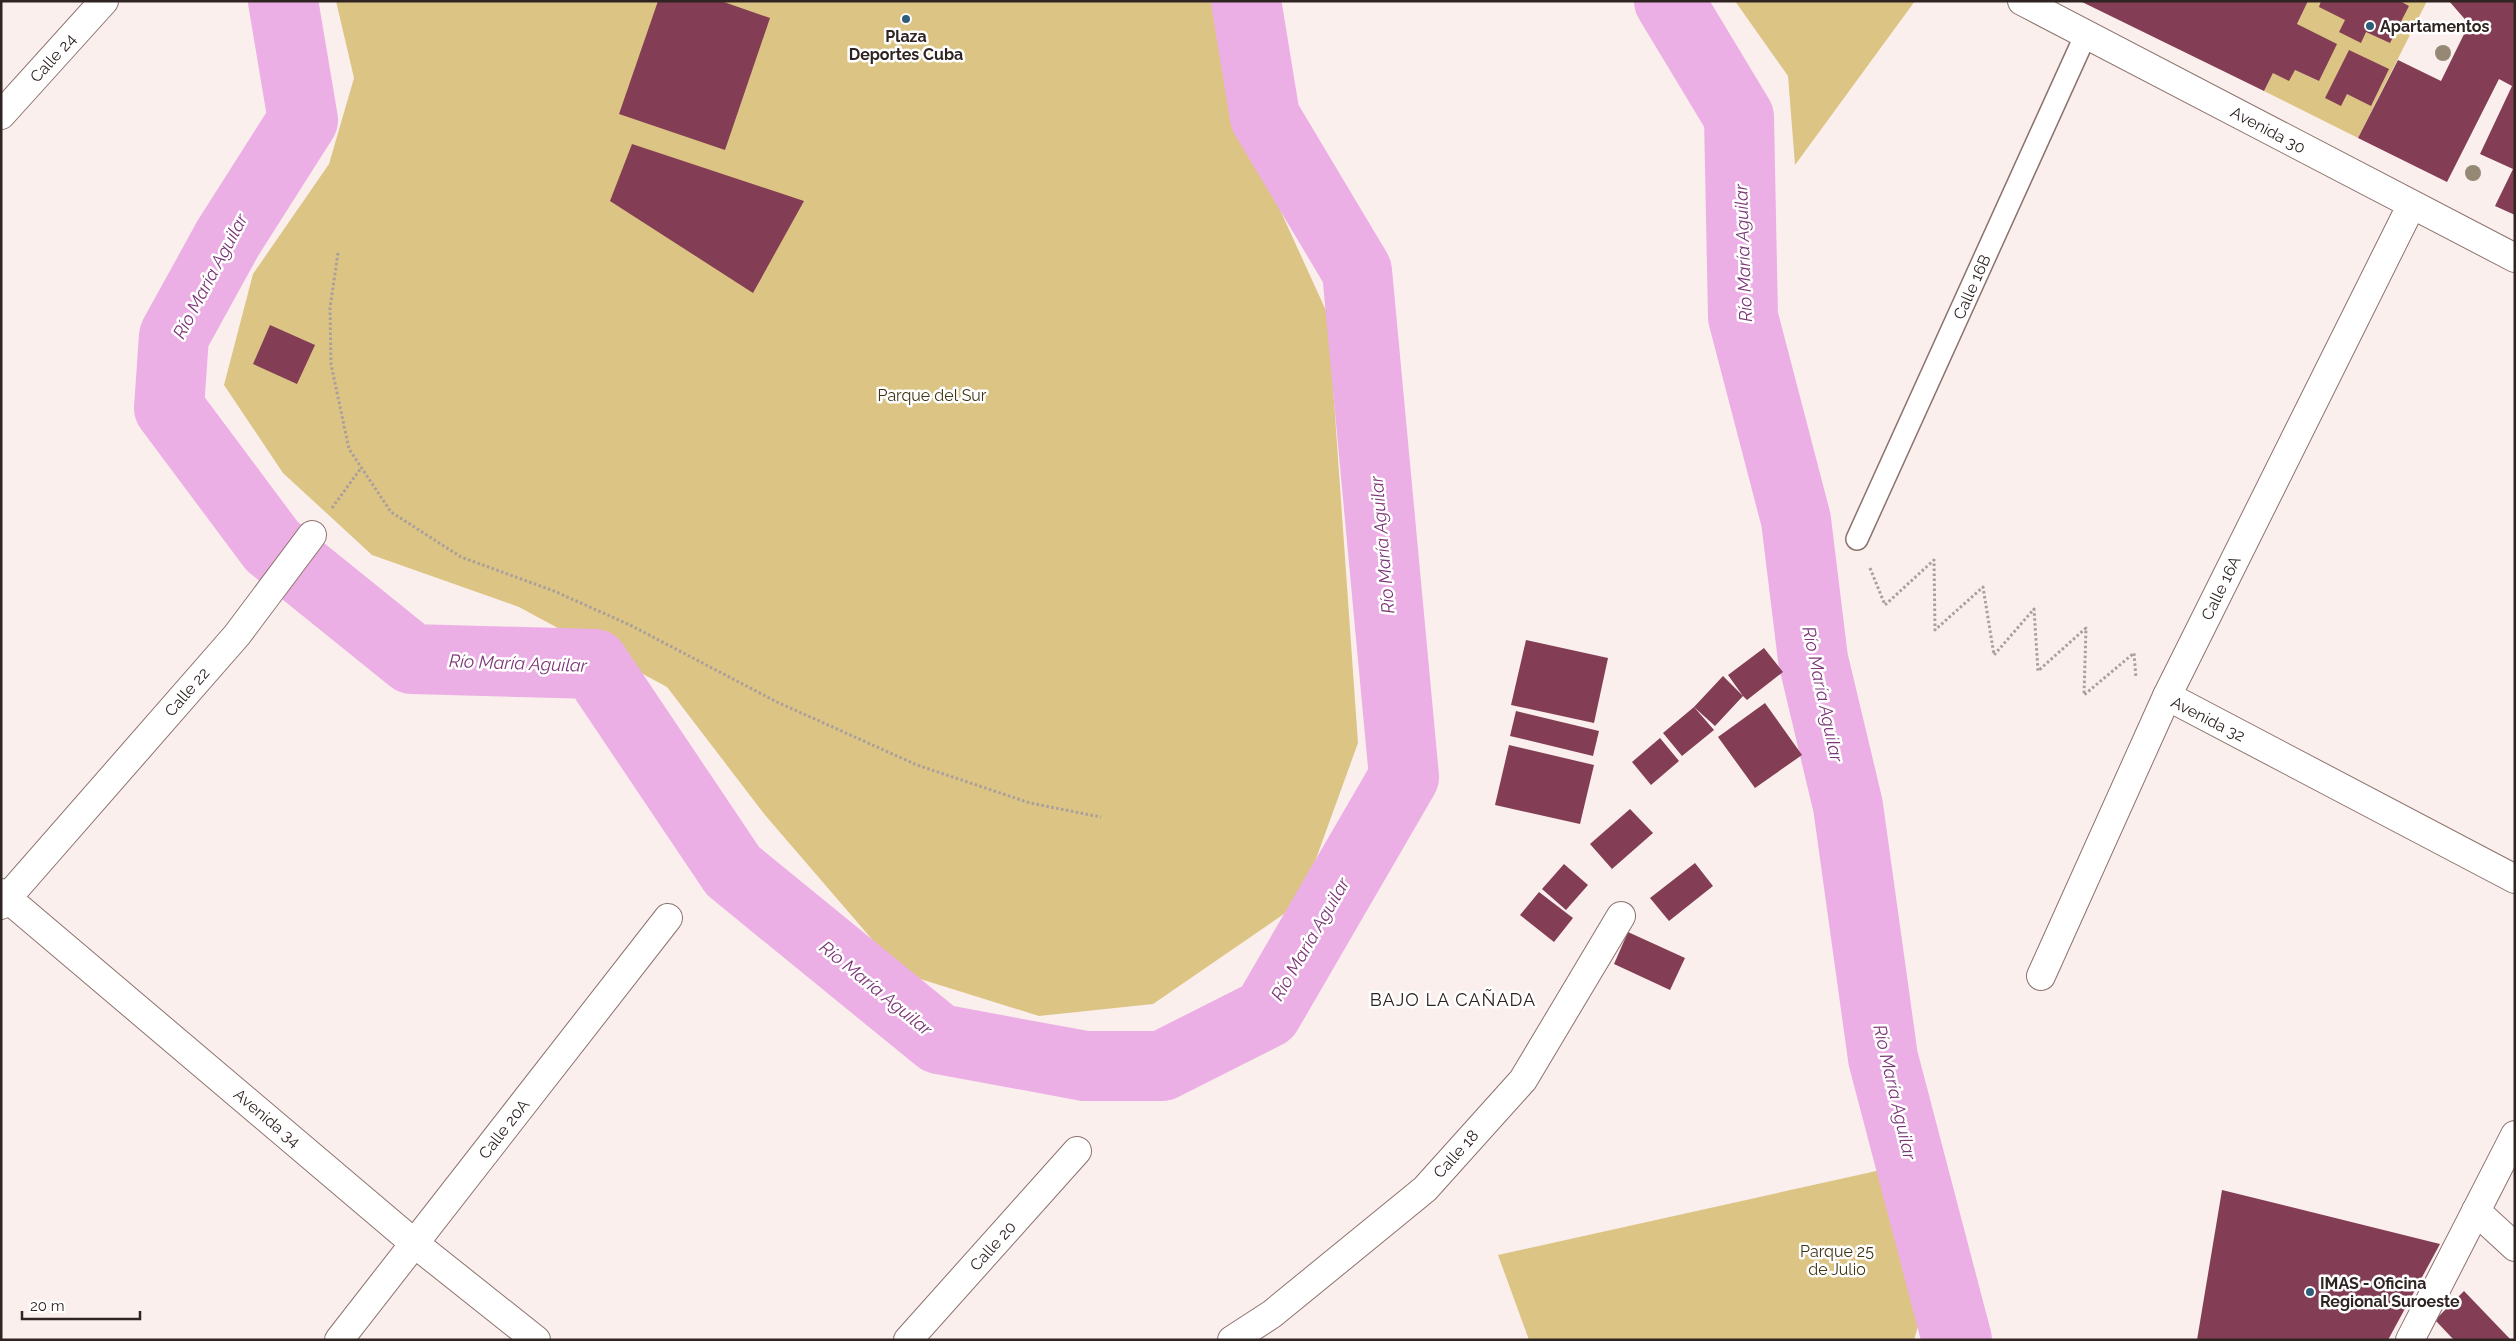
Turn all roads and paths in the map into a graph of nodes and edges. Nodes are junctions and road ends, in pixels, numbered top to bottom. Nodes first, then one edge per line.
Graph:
1 (104, 1) edge
2 (2022, 1) edge
3 (2086, 34) junction
4 (1, 115) edge
5 (2411, 206) junction
6 (338, 253) dead end
7 (2515, 258) edge
8 (361, 468) junction
9 (312, 535) joint
10 (1857, 539) joint
11 (2136, 682) dead end
12 (2167, 696) junction
13 (1101, 817) dead end
14 (2515, 879) edge
15 (3, 899) edge
16 (1621, 916) dead end
17 (668, 918) dead end
18 (2041, 976) dead end
19 (2515, 1135) edge
20 (1077, 1151) dead end
21 (2476, 1211) junction
22 (414, 1243) junction
23 (2515, 1247) edge
24 (339, 1340) edge
25 (536, 1340) edge
26 (908, 1340) edge
27 (1232, 1340) edge
28 (2410, 1340) edge

1 - 4 street, Calle 24
2 - 3 street, Avenida 30
3 - 5 street, Avenida 30
3 - 10 lane, Calle 16B
5 - 7 street, Avenida 30
5 - 12 street, Calle 16A
6 - 8 path
8 - 9 path
8 - 13 path
9 - 15 street, Calle 22
10 - 11 path
12 - 14 street, Avenida 32
12 - 18 street, Calle 16A
15 - 22 street, Avenida 34
16 - 27 street, Calle 18
17 - 22 street, Calle 20A
19 - 21 street
20 - 26 street, Calle 20
21 - 23 street
21 - 28 street
22 - 24 street, Calle 20A
22 - 25 street, Avenida 34

